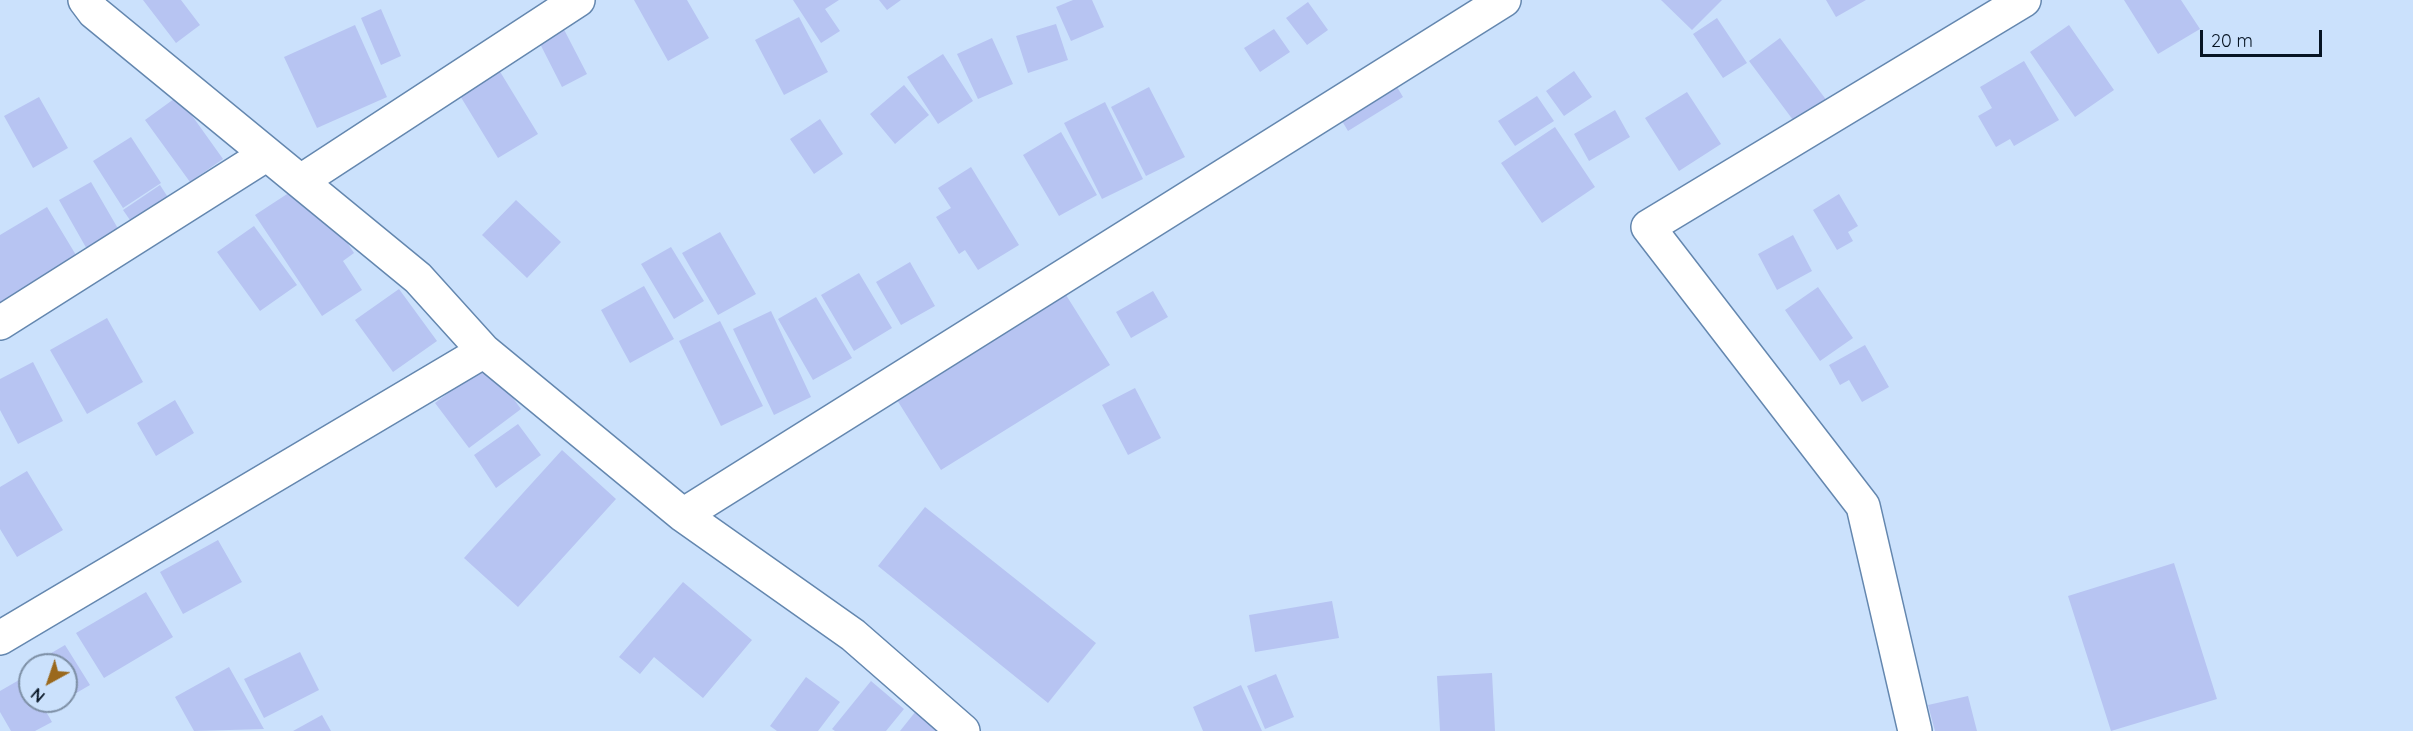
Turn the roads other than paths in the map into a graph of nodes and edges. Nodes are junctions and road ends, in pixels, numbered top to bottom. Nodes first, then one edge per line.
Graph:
1 (85, 0) edge
2 (578, 0) edge
3 (1504, 0) edge
4 (2024, 0) edge
5 (267, 154) junction
6 (302, 182) junction
7 (0, 323) edge
8 (484, 351) junction
9 (682, 515) junction
10 (0, 638) edge
11 (963, 731) edge
12 (1915, 731) edge

1 - 5 street
2 - 6 street
3 - 9 street
4 - 12 street
5 - 6 street
5 - 7 street
6 - 8 street
8 - 9 street
8 - 10 street
9 - 11 street

